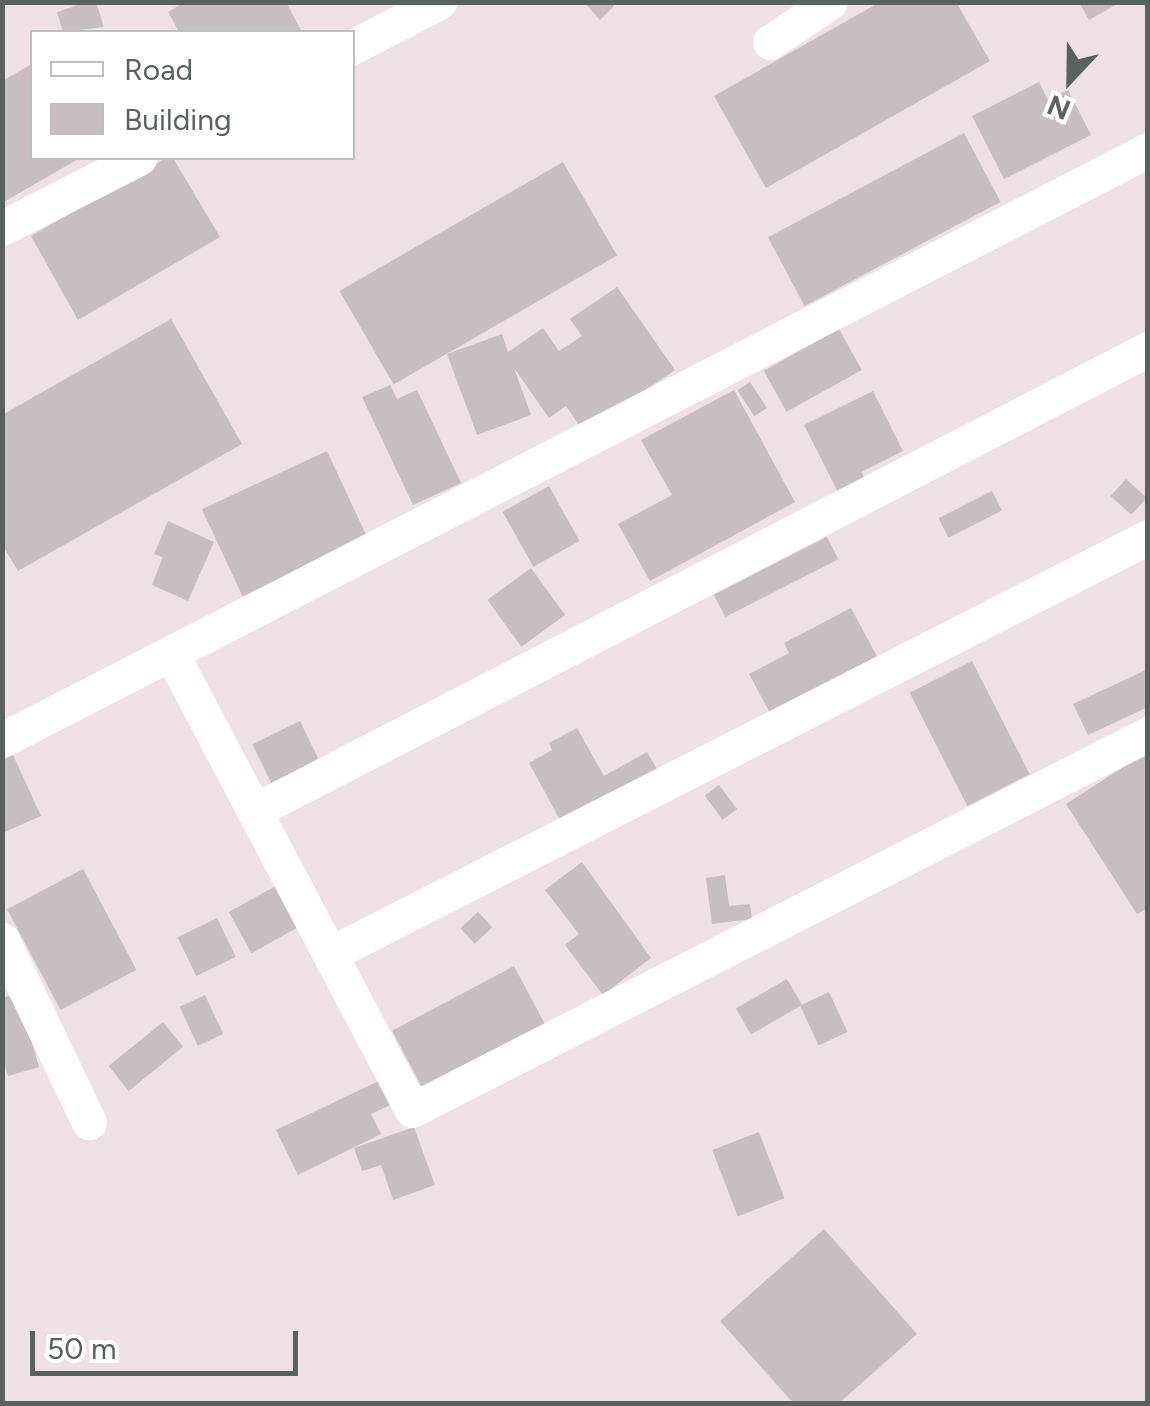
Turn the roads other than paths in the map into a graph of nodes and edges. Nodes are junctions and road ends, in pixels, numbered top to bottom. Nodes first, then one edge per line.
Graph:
1 (439, 2) edge
2 (830, 2) edge
3 (770, 42) dead end
4 (355, 45) edge
5 (1148, 150) edge
6 (135, 160) edge
7 (2, 228) edge
8 (1148, 349) edge
9 (1148, 537) edge
10 (172, 655) junction
11 (1148, 734) edge
12 (2, 740) edge
13 (254, 811) junction
14 (2, 940) edge
15 (330, 954) junction
16 (89, 1122) dead end

1 - 4 street
2 - 3 street
5 - 10 street
6 - 7 street
8 - 13 street
9 - 15 street
10 - 12 street
10 - 13 street
11 - 15 street
13 - 15 street
14 - 16 street

